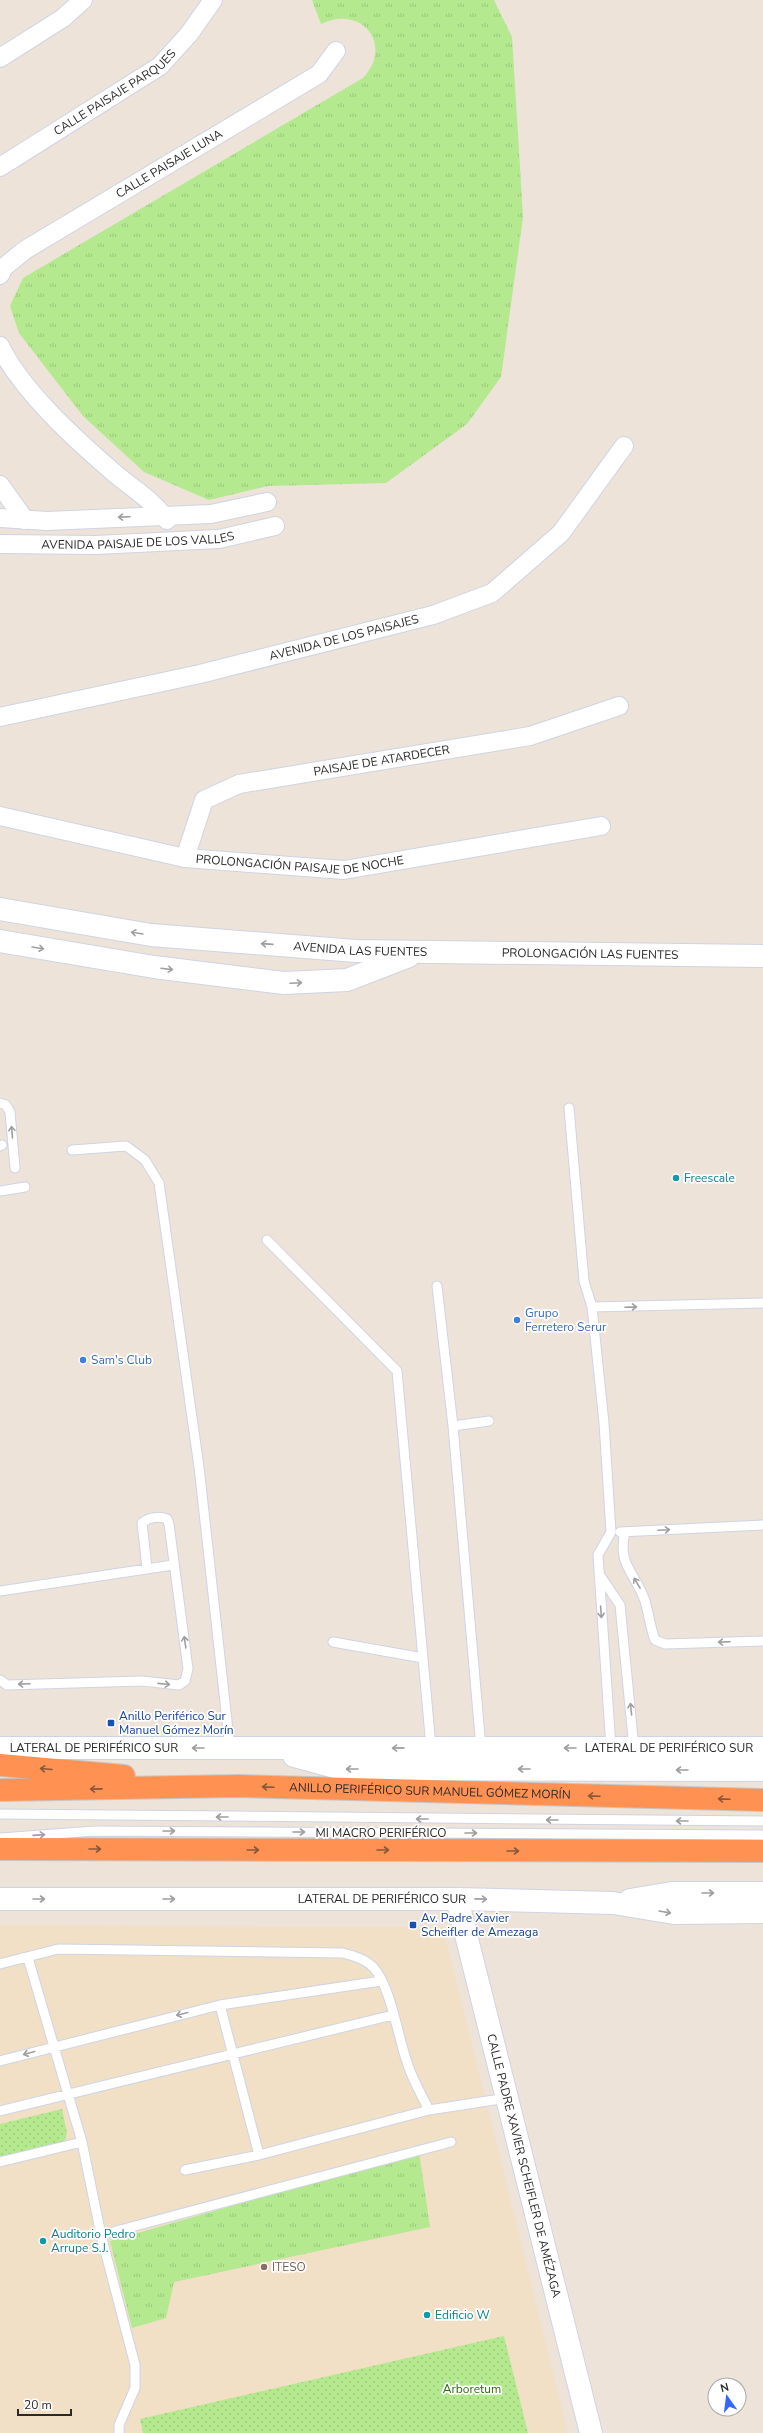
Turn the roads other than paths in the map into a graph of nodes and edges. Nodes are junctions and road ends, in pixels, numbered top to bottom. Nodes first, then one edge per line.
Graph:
1 (83, 0) edge
2 (213, 0) edge
3 (336, 50) dead end
4 (4, 52) edge
5 (0, 168) edge
6 (0, 275) edge
7 (0, 346) edge
8 (624, 446) dead end
9 (0, 485) edge
10 (267, 502) dead end
11 (163, 516) junction
12 (0, 518) edge
13 (25, 520) junction
14 (275, 526) dead end
15 (180, 541) junction
16 (0, 544) edge
17 (619, 706) dead end
18 (0, 717) edge
19 (0, 816) edge
20 (601, 826) dead end
21 (186, 858) junction
22 (0, 909) edge
23 (0, 941) edge
24 (418, 952) junction
25 (763, 956) edge
26 (0, 1103) edge
27 (569, 1108) dead end
28 (72, 1150) dead end
29 (15, 1168) dead end
30 (25, 1187) dead end
31 (0, 1191) edge
32 (267, 1240) dead end
33 (437, 1286) dead end
34 (763, 1303) edge
35 (592, 1307) junction
36 (489, 1421) dead end
37 (453, 1426) junction
38 (763, 1525) edge
39 (611, 1532) junction
40 (625, 1532) junction
41 (174, 1565) junction
42 (147, 1568) junction
43 (598, 1573) junction
44 (0, 1591) edge
45 (763, 1641) edge
46 (333, 1642) dead end
47 (423, 1658) junction
48 (0, 1680) edge
49 (431, 1747) junction
50 (0, 1748) edge
51 (230, 1748) junction
52 (611, 1748) junction
53 (634, 1748) junction
54 (763, 1748) edge
55 (266, 1749) junction
56 (481, 1749) junction
57 (0, 1765) edge
58 (763, 1770) edge
59 (238, 1786) junction
60 (0, 1790) edge
61 (763, 1800) edge
62 (0, 1814) edge
63 (763, 1821) edge
64 (763, 1835) edge
65 (0, 1838) edge
66 (0, 1849) edge
67 (763, 1851) edge
68 (763, 1893) edge
69 (0, 1899) edge
70 (457, 1899) junction
71 (613, 1903) junction
72 (763, 1912) edge
73 (28, 1958) junction
74 (0, 1964) edge
75 (382, 1981) junction
76 (220, 2005) junction
77 (393, 2015) junction
78 (53, 2047) junction
79 (232, 2054) junction
80 (0, 2061) edge
81 (68, 2094) junction
82 (507, 2098) junction
83 (429, 2110) junction
84 (0, 2111) edge
85 (82, 2142) junction
86 (451, 2142) dead end
87 (259, 2154) junction
88 (0, 2162) edge
89 (186, 2170) dead end
90 (101, 2235) junction
91 (118, 2433) edge
92 (591, 2433) edge

1 - 4 street
2 - 5 street, CALLE PAISAJE PARQUES
3 - 6 street, CALLE PAISAJE LUNA
7 - 11 street
8 - 18 street, AVENIDA DE LOS PAISAJES
9 - 13 street
10 - 11 street, AVENIDA PAISAJE DE LOS VALLES
11 -> 13 street, AVENIDA PAISAJE DE LOS VALLES
11 - 15 street
12 - 13 street, AVENIDA PAISAJE DE LOS VALLES
14 - 15 street, AVENIDA PAISAJE DE LOS VALLES
15 - 16 street, AVENIDA PAISAJE DE LOS VALLES
17 - 21 street, PAISAJE DE ATARDECER
19 - 21 street, PROLONGACIÓN PAISAJE DE NOCHE
20 - 21 street, PROLONGACIÓN PAISAJE DE NOCHE
24 -> 22 street, AVENIDA LAS FUENTES
23 -> 24 street, AVENIDA LAS FUENTES
24 - 25 street, PROLONGACIÓN LAS FUENTES
29 -> 26 lane
27 - 35 lane
28 - 51 lane
30 - 31 lane
32 - 47 lane
33 - 37 lane
35 -> 34 lane
35 - 39 lane
36 - 37 lane
37 - 56 lane
40 -> 38 lane
39 - 40 lane
39 - 43 lane
45 -> 40 lane
41 - 42 lane
41 - 42 lane
41 - 48 lane
42 - 44 lane
43 -> 52 lane
53 -> 43 lane
46 - 47 lane
47 - 49 lane
49 -> 55 street, LATERAL DE PERIFÉRICO SUR
49 - 56 street, LATERAL DE PERIFÉRICO SUR
51 -> 50 street, LATERAL DE PERIFÉRICO SUR
51 - 55 street, LATERAL DE PERIFÉRICO SUR
52 - 53 street, LATERAL DE PERIFÉRICO SUR
52 -> 56 street, LATERAL DE PERIFÉRICO SUR
53 - 54 street, LATERAL DE PERIFÉRICO SUR
58 -> 55 street
59 -> 57 highway
59 -> 60 highway, ANILLO PERIFÉRICO SUR MANUEL GÓMEZ MORÍN
61 -> 59 highway, ANILLO PERIFÉRICO SUR MANUEL GÓMEZ MORÍN
63 -> 62 lane, MI MACRO PERIFÉRICO
65 -> 64 lane, MI MACRO PERIFÉRICO
66 -> 67 highway
71 -> 68 street
69 -> 70 street, LATERAL DE PERIFÉRICO SUR
70 -> 71 street, LATERAL DE PERIFÉRICO SUR
70 - 82 street, CALLE PADRE XAVIER SCHEIFLER DE AMÉZAGA
71 -> 72 street, LATERAL DE PERIFÉRICO SUR
73 - 74 lane
73 - 75 lane
73 - 78 lane
75 - 76 lane
75 - 77 lane
76 -> 78 lane
76 - 79 lane
77 - 79 lane
77 - 83 lane
78 -> 80 lane
78 - 81 lane
79 - 81 lane
79 - 87 lane
81 - 84 lane
81 - 85 lane
82 - 83 lane
82 - 92 street, CALLE PADRE XAVIER SCHEIFLER DE AMÉZAGA
83 - 87 lane
85 - 88 lane
85 - 90 lane
86 - 90 lane
87 - 89 lane
90 - 91 lane

